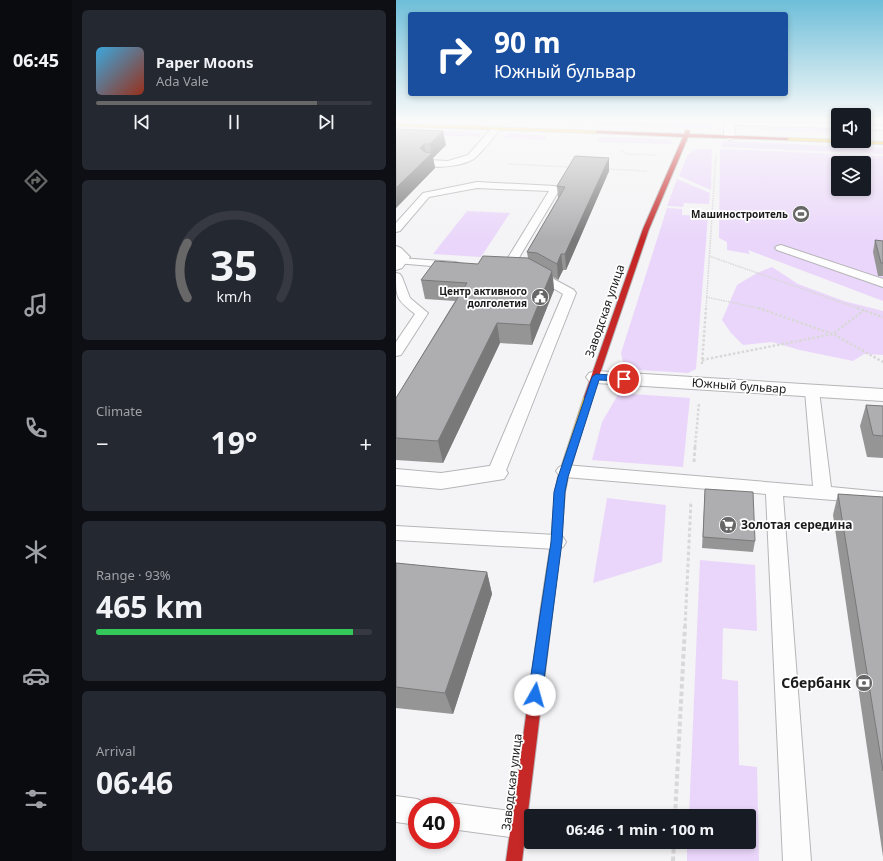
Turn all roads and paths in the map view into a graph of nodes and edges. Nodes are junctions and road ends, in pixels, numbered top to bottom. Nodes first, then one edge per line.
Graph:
1 (461, 160) edge
2 (674, 160) edge
3 (428, 164) edge
4 (508, 164) dead end
5 (576, 168) edge
6 (599, 169) edge
7 (668, 172) junction
8 (396, 228) edge
9 (781, 248) dead end
10 (709, 256) dead end
11 (397, 259) edge
12 (469, 266) edge
13 (492, 268) edge
14 (507, 270) junction
15 (396, 277) edge
16 (883, 283) edge
17 (706, 297) dead end
18 (864, 310) junction
19 (883, 316) edge
20 (832, 334) junction
21 (396, 352) edge
22 (702, 360) dead end
23 (883, 362) edge
24 (596, 377) junction
25 (812, 391) junction
26 (883, 395) edge
27 (565, 471) junction
28 (496, 473) joint
29 (396, 477) edge
30 (774, 488) junction
31 (823, 493) junction
32 (883, 498) edge
33 (396, 533) edge
34 (556, 542) junction
35 (396, 809) edge
36 (408, 811) edge
37 (460, 817) edge
38 (518, 825) junction
39 (674, 849) edge
40 (514, 861) edge
41 (673, 861) edge
42 (797, 861) edge

1 - 3 lane
2 - 7 main road, Заводская улица
4 - 5 path
6 - 7 path
7 - 24 main road, Заводская улица
8 - 14 lane
9 - 16 lane
10 - 18 path
11 - 12 lane
13 - 14 lane
14 - 28 lane
15 - 21 lane
17 - 20 path
18 - 19 path
18 - 20 path
20 - 22 path
20 - 23 path
24 - 25 street, Южный бульвар
24 - 27 main road, Заводская улица
25 - 26 street, Южный бульвар
25 - 31 lane
27 - 30 lane
27 - 34 main road, Заводская улица
28 - 29 street
30 - 31 lane
30 - 42 lane
31 - 32 lane
33 - 34 lane
34 - 38 main road, Заводская улица
35 - 36 lane
37 - 38 lane
38 - 40 main road, Заводская улица
39 - 41 path

